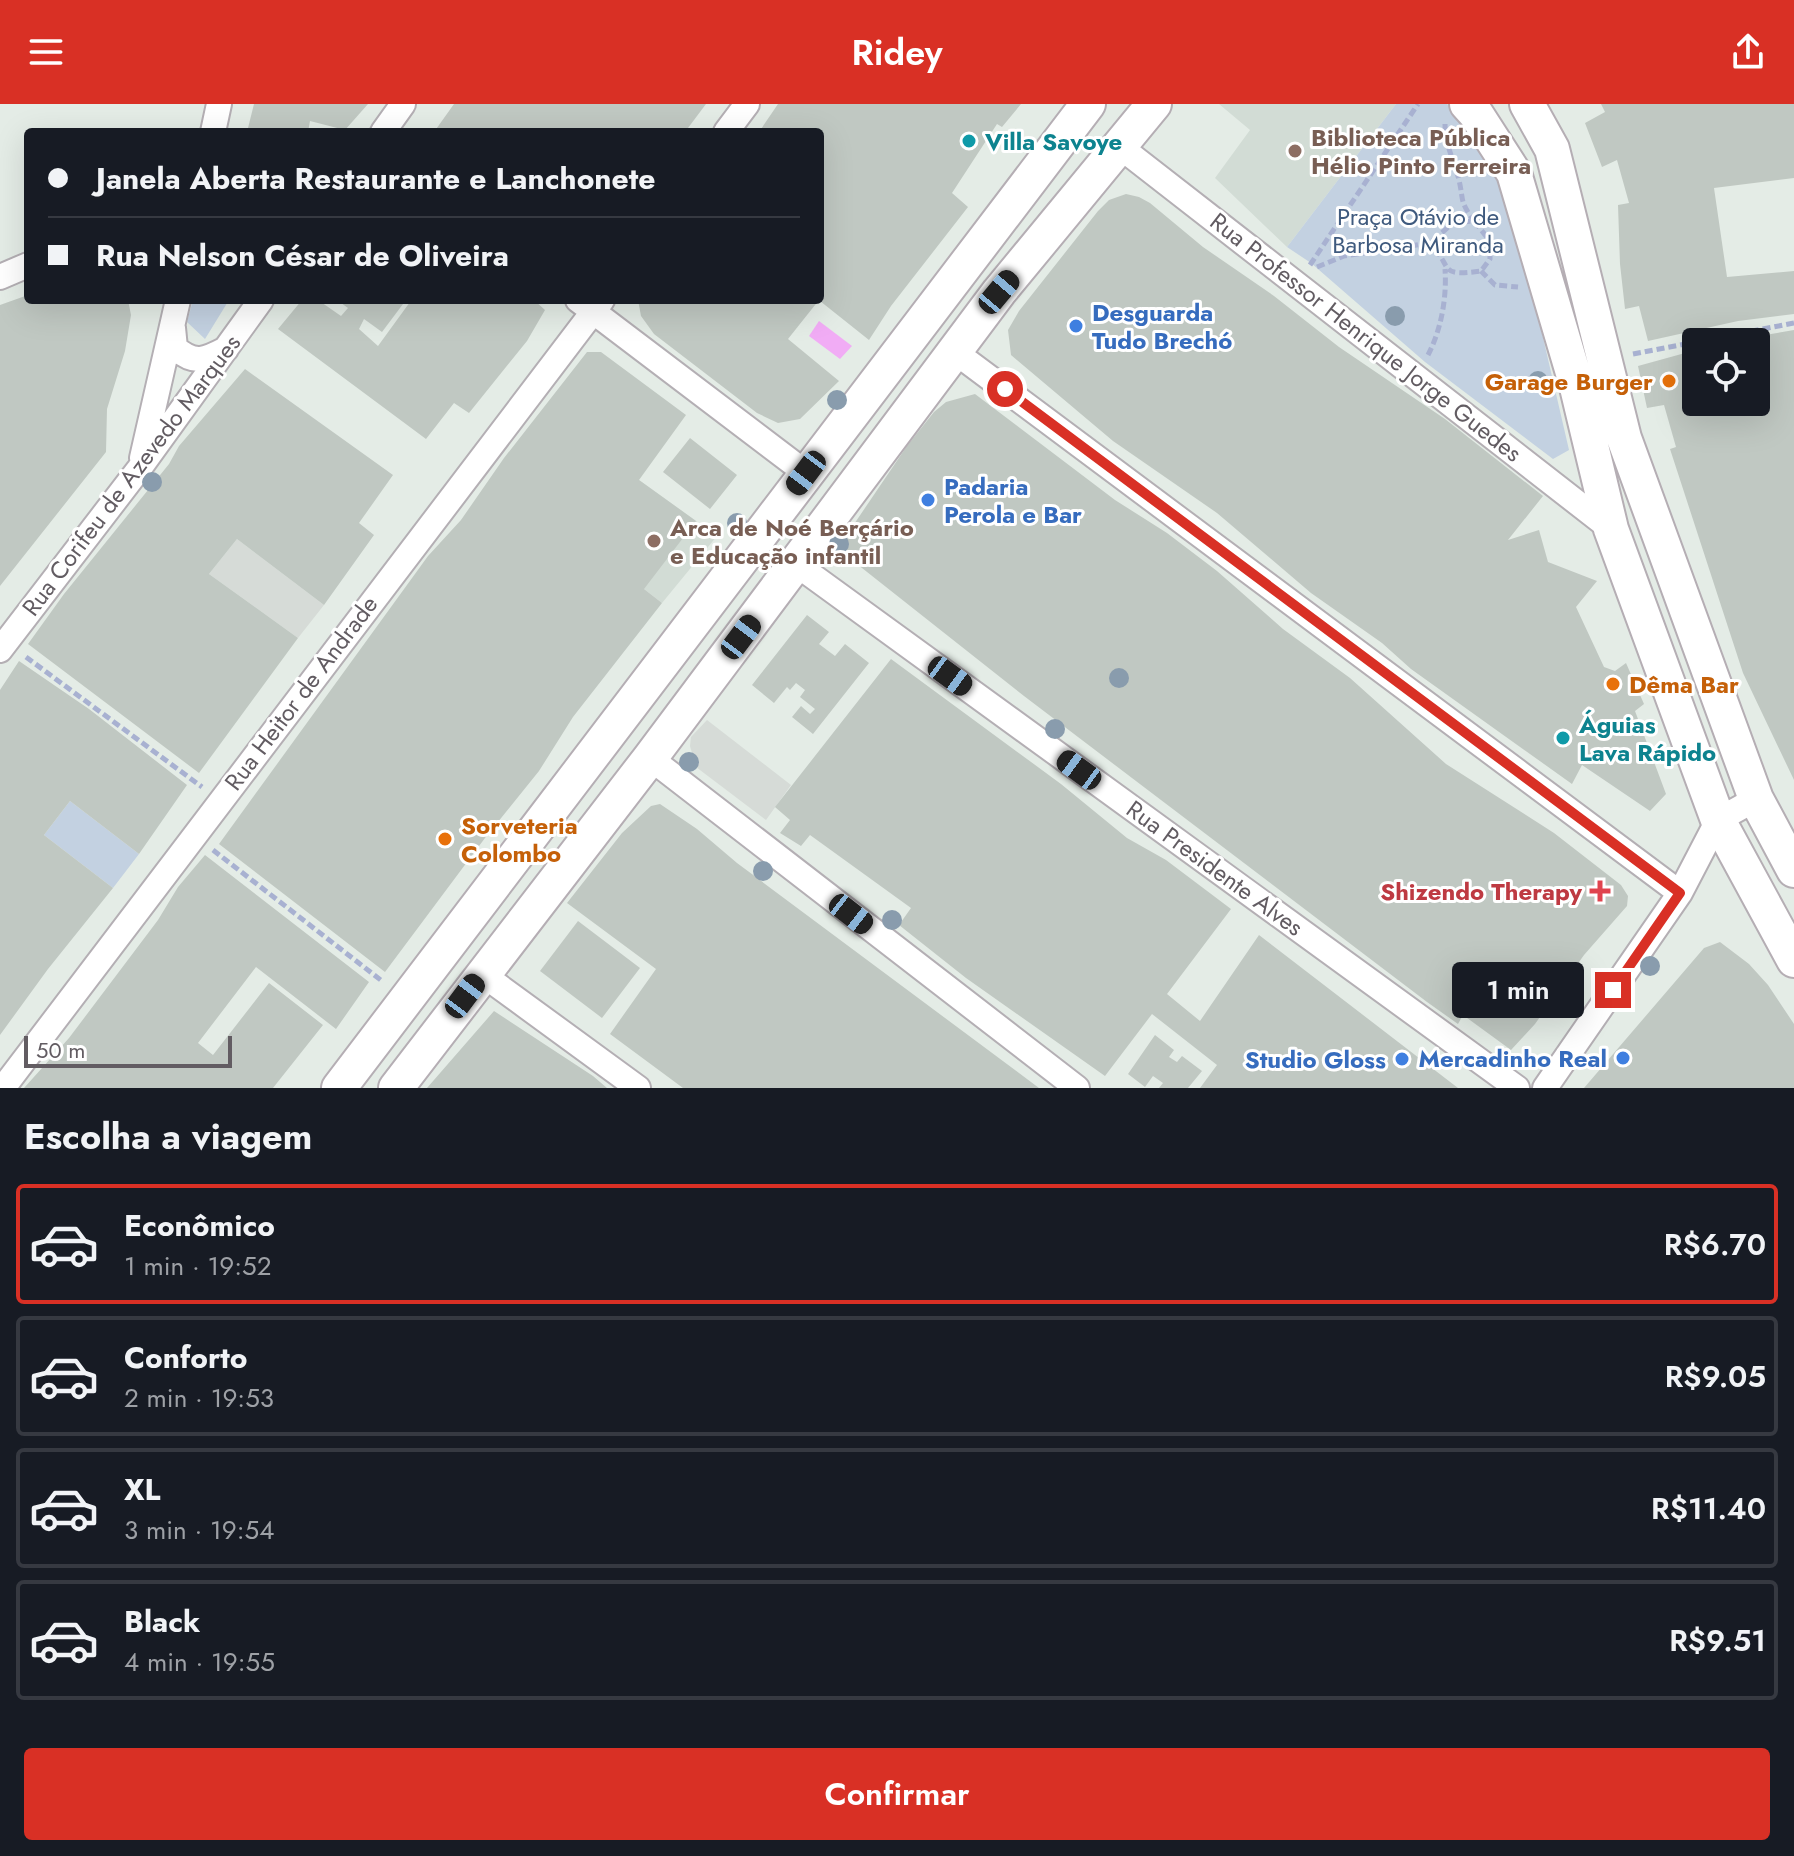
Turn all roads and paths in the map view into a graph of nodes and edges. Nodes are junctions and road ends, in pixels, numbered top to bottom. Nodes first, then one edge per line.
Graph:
1 (219, 104) edge
2 (403, 104) edge
3 (747, 104) edge
4 (1088, 104) edge
5 (1154, 104) edge
6 (1418, 104) edge
7 (1527, 104) edge
8 (1456, 108) edge
9 (214, 128) edge
10 (386, 128) edge
11 (729, 128) edge
12 (1119, 146) junction
13 (1474, 221) junction
14 (1430, 243) junction
15 (24, 267) edge
16 (1445, 268) junction
17 (1481, 271) junction
18 (0, 277) edge
19 (1520, 288) dead end
20 (258, 304) edge
21 (591, 304) edge
22 (175, 312) edge
23 (1794, 323) edge
24 (226, 349) junction
25 (955, 352) junction
26 (1604, 359) junction
27 (1425, 362) dead end
28 (139, 469) junction
29 (806, 473) junction
30 (1611, 529) junction
31 (796, 564) junction
32 (3, 646) edge
33 (650, 758) junction
34 (1756, 799) junction
35 (219, 800) junction
36 (1718, 820) junction
37 (194, 834) junction
38 (1794, 870) edge
39 (1680, 893) junction
40 (1794, 960) edge
41 (482, 974) junction
42 (407, 1000) junction
43 (3, 1088) edge
44 (339, 1088) edge
45 (396, 1088) edge
46 (638, 1088) edge
47 (1077, 1088) edge
48 (1517, 1088) edge
49 (1545, 1088) edge

1 - 9 street
2 - 10 street
3 - 11 street
4 - 29 main road
5 - 12 main road
6 - 14 path
7 - 26 main road
8 - 13 path
8 - 30 main road
12 - 25 main road
12 - 30 street, Rua Professor Henrique Jorge Guedes
13 - 14 path
13 - 17 path
14 - 16 path
15 - 18 street
16 - 17 path
16 - 27 path
17 - 19 path
20 - 24 street, Rua Corifeu de Azevedo Marques
21 - 29 street
21 - 35 street, Rua Heitor de Andrade
22 - 24 street
22 - 28 street
23 - 26 path
24 - 28 street, Rua Corifeu de Azevedo Marques
25 - 31 main road
25 - 39 street
26 - 34 main road
28 - 32 street, Rua Corifeu de Azevedo Marques
29 - 31 main road
29 - 42 main road
30 - 36 main road
31 - 33 main road
31 - 48 street, Rua Presidente Alves
32 - 35 path
33 - 41 main road
33 - 47 street
34 - 36 street
34 - 38 main road
35 - 37 street, Rua Heitor de Andrade
36 - 39 street
36 - 40 main road
37 - 42 path
37 - 43 street, Rua Heitor de Andrade
39 - 49 street
41 - 45 main road
41 - 46 street
42 - 44 main road

